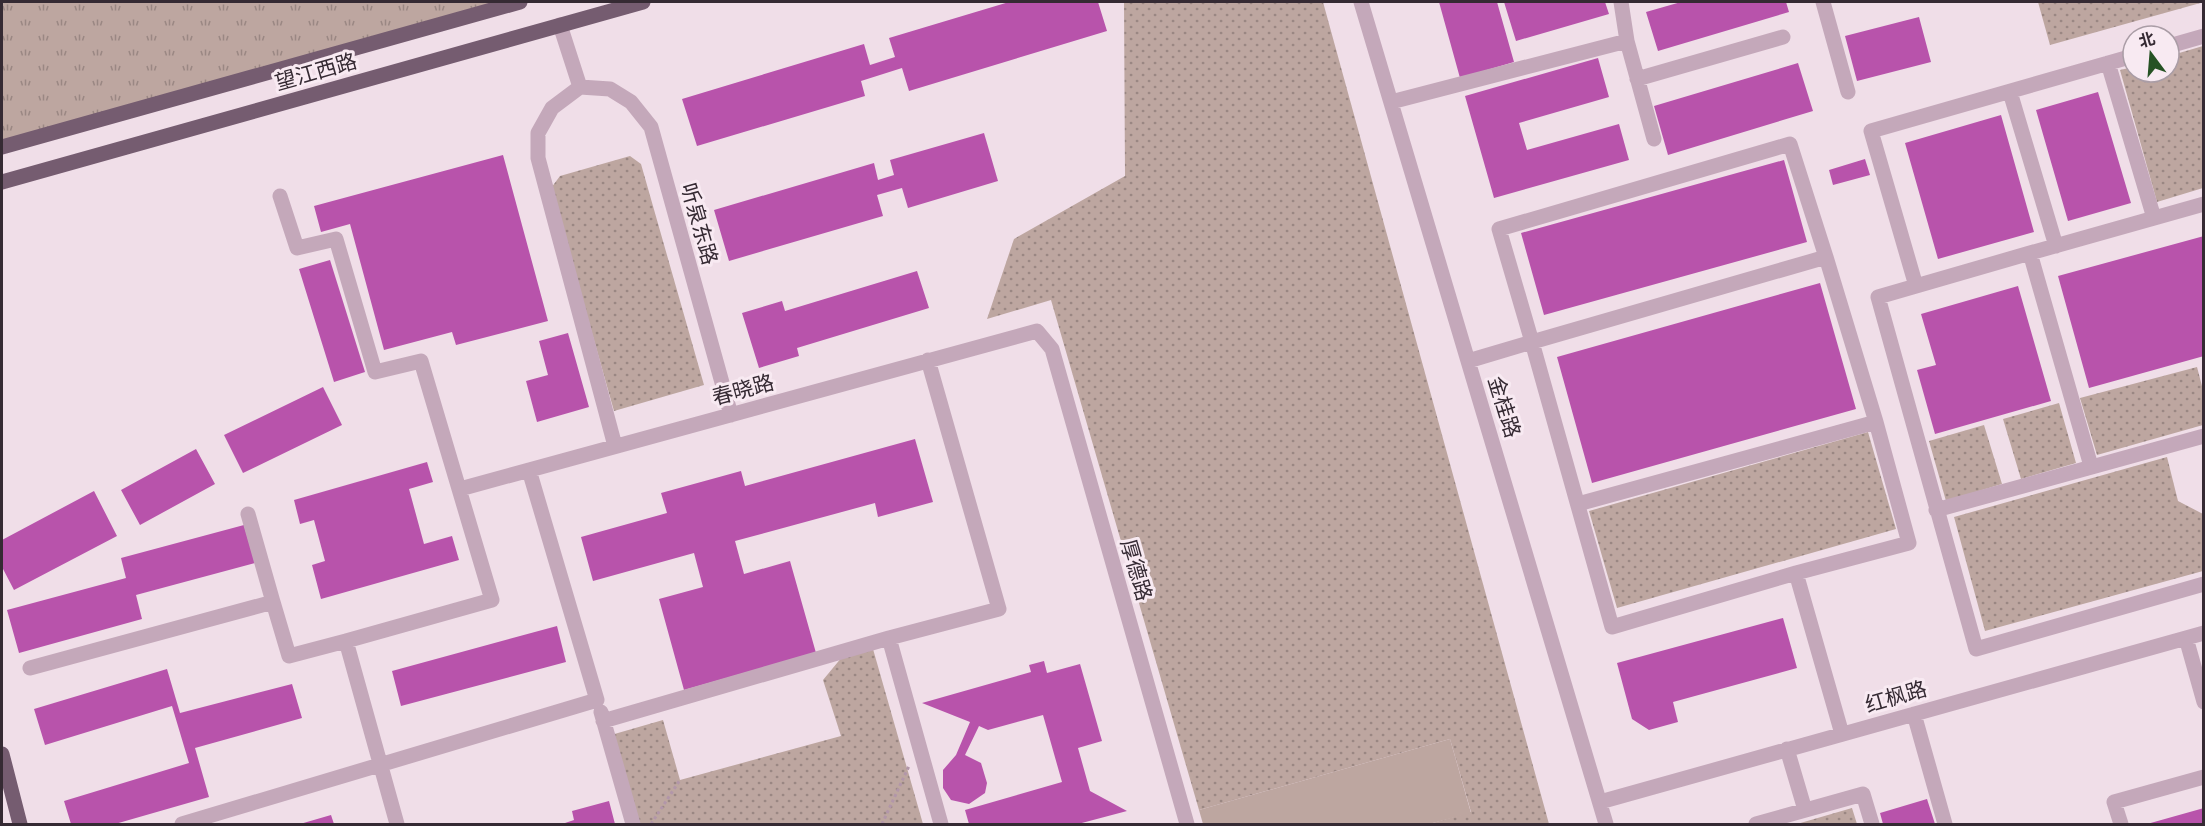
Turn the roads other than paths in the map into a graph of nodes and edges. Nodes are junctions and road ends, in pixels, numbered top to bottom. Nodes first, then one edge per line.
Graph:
1 (520, 2) edge
2 (643, 2) edge
3 (1361, 2) edge
4 (1621, 2) edge
5 (1823, 2) edge
6 (560, 25) junction
7 (2204, 36) edge
8 (1783, 38) dead end
9 (1627, 41) junction
10 (2181, 43) edge
11 (2121, 59) edge
12 (2108, 63) junction
13 (1637, 79) junction
14 (580, 87) junction
15 (1848, 92) dead end
16 (2010, 92) junction
17 (1391, 102) junction
18 (1654, 139) dead end
19 (2, 147) edge
20 (2, 182) edge
21 (280, 196) dead end
22 (2204, 204) edge
23 (2154, 218) junction
24 (2056, 246) junction
25 (2030, 253) junction
26 (1826, 257) junction
27 (1916, 286) junction
28 (1037, 331) joint
29 (1532, 342) junction
30 (928, 360) junction
31 (1468, 361) junction
32 (731, 415) junction
33 (1876, 422) junction
34 (2204, 436) edge
35 (615, 447) junction
36 (2091, 466) junction
37 (530, 470) junction
38 (460, 489) junction
39 (1578, 504) junction
40 (1936, 510) junction
41 (249, 514) dead end
42 (1796, 573) junction
43 (2204, 584) edge
44 (273, 602) junction
45 (2204, 633) edge
46 (889, 638) junction
47 (2186, 638) junction
48 (346, 641) junction
49 (30, 668) dead end
50 (597, 700) junction
51 (2204, 702) edge
52 (1914, 714) junction
53 (603, 721) junction
54 (1842, 734) junction
55 (1787, 749) junction
56 (2, 754) edge
57 (380, 766) junction
58 (2204, 777) edge
59 (1600, 802) junction
60 (1805, 810) junction
61 (20, 825) edge
62 (182, 825) edge
63 (397, 825) edge
64 (633, 825) edge
65 (941, 825) edge
66 (1187, 825) edge
67 (1606, 825) edge
68 (1756, 825) edge
69 (1872, 825) edge
70 (1944, 825) edge
71 (2121, 825) edge

1 - 19 main road, 望江西路
2 - 6 main road, 望江西路
3 - 17 street, 金桂路
4 - 9 street
5 - 15 street
6 - 14 street
6 - 20 main road, 望江西路
7 - 10 street
8 - 13 street
9 - 13 street
9 - 17 street
11 - 12 street
12 - 16 street
12 - 23 street
13 - 18 street
14 - 32 street, 听泉东路
14 - 35 street
16 - 24 street
16 - 27 street
17 - 31 street, 金桂路
21 - 38 street
22 - 23 street
23 - 24 street
24 - 25 street
25 - 27 street
25 - 36 street
26 - 29 street
26 - 29 street
26 - 33 street
27 - 40 street
28 - 30 street, 春晓路
28 - 66 street, 厚德路
29 - 31 street
29 - 39 street
30 - 32 street, 春晓路
30 - 46 street
31 - 59 street, 金桂路
32 - 35 street, 春晓路
33 - 39 street
33 - 42 street
34 - 36 street
35 - 37 street, 春晓路
36 - 40 street
37 - 38 street, 春晓路
37 - 50 street
38 - 48 street
39 - 42 street
40 - 43 street
41 - 44 street
42 - 54 street
44 - 48 street
44 - 49 street
45 - 47 street, 红枫路
46 - 53 street
46 - 65 street
47 - 51 street
47 - 52 street, 红枫路
48 - 57 street
50 - 53 street
50 - 57 street
52 - 54 street, 红枫路
52 - 70 street
53 - 64 street
54 - 55 street, 红枫路
55 - 59 street, 红枫路
55 - 60 street
56 - 61 main road
57 - 62 street
57 - 63 street
58 - 71 street
59 - 67 street, 金桂路
60 - 68 street
60 - 69 street

